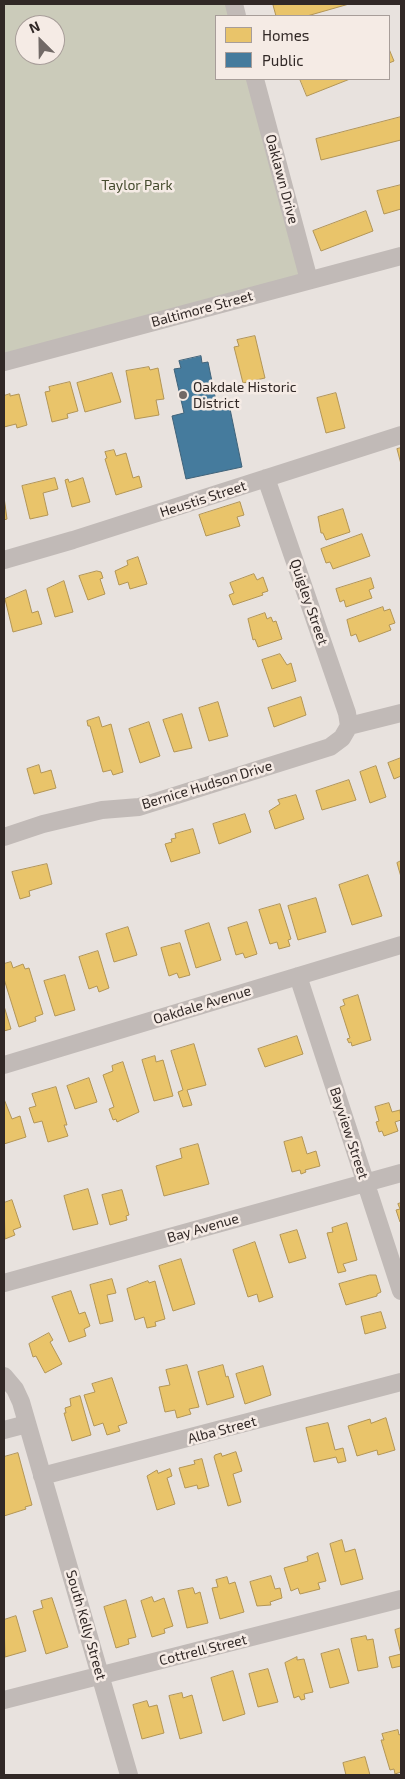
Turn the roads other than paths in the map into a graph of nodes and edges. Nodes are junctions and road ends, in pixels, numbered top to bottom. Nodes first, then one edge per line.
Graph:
1 (254, 80) edge
2 (401, 256) edge
3 (309, 280) junction
4 (4, 362) edge
5 (401, 435) edge
6 (266, 478) junction
7 (4, 560) edge
8 (401, 714) edge
9 (349, 726) junction
10 (4, 837) edge
11 (401, 944) edge
12 (298, 976) junction
13 (4, 1065) edge
14 (401, 1173) edge
15 (366, 1182) junction
16 (4, 1283) edge
17 (401, 1290) edge
18 (4, 1376) edge
19 (401, 1382) edge
20 (27, 1424) junction
21 (4, 1430) edge
22 (42, 1476) junction
23 (401, 1599) edge
24 (102, 1676) junction
25 (4, 1700) edge
26 (129, 1775) edge

1 - 3 street, Oaklawn Drive
2 - 3 street, Baltimore Street
3 - 4 street, Baltimore Street
5 - 6 street, Heustis Street
6 - 7 street, Heustis Street
6 - 9 street, Quigley Street
8 - 9 street
9 - 10 street, Bernice Hudson Drive
11 - 12 street, Oakdale Avenue
12 - 13 street, Oakdale Avenue
12 - 15 street, Bayview Street
14 - 15 street, Bay Avenue
15 - 16 street, Bay Avenue
15 - 17 street, Bayview Street
18 - 20 street, South Kelly Street
19 - 22 street, Alba Street
20 - 21 street
20 - 22 street, South Kelly Street
22 - 24 street, South Kelly Street
23 - 24 street, Cottrell Street
24 - 25 street, Cottrell Street
24 - 26 street, South Kelly Street

